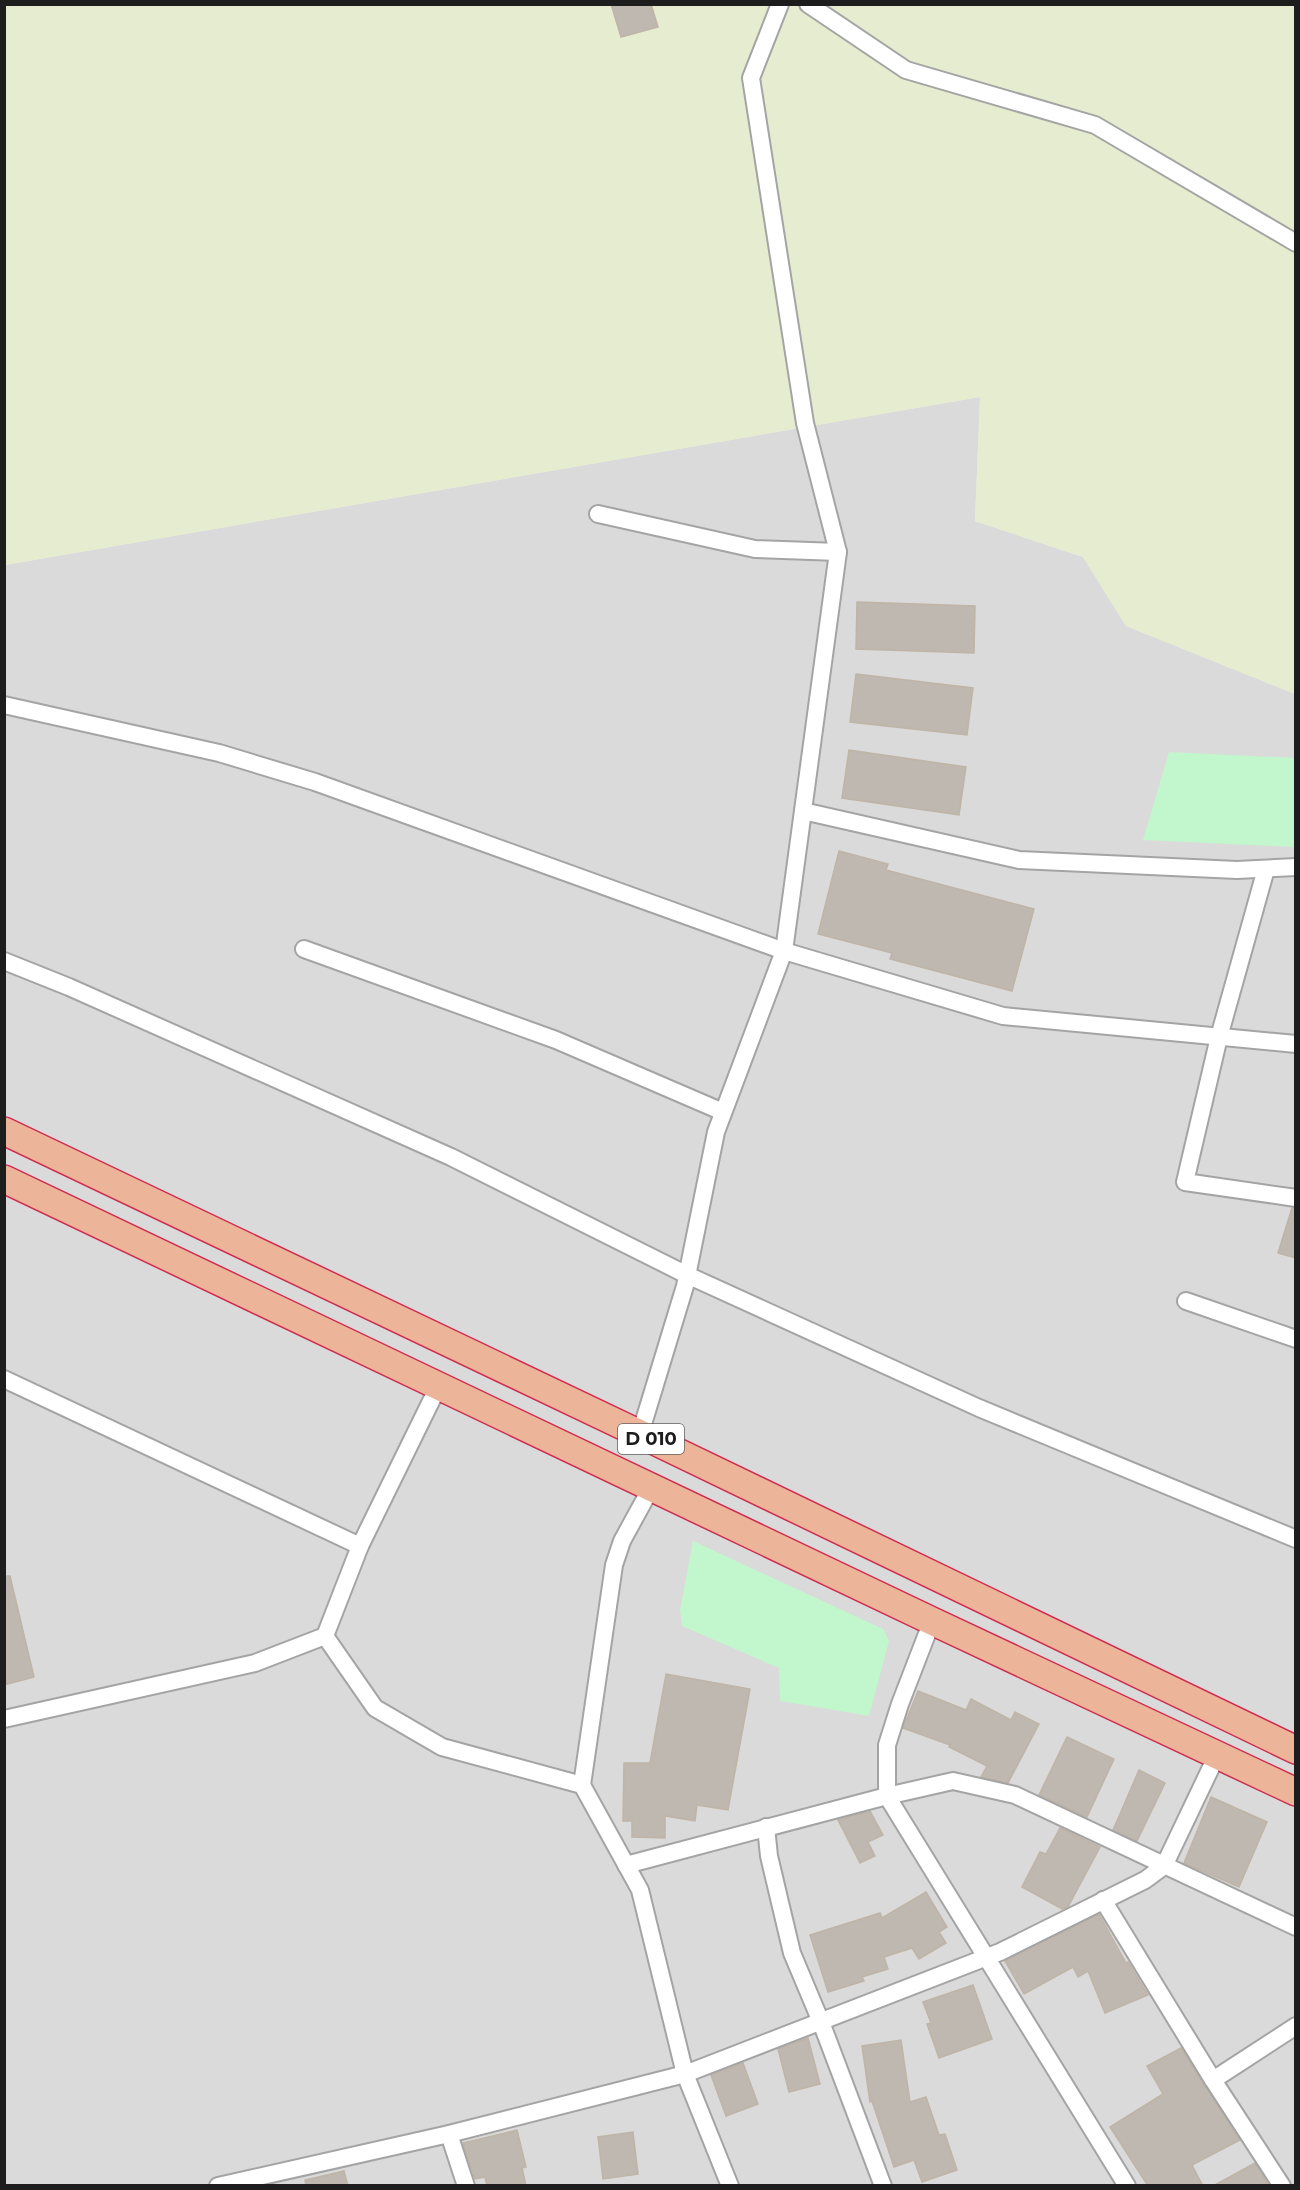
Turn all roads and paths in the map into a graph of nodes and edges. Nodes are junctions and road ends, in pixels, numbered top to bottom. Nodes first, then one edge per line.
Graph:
1 (780, 4) edge
2 (808, 4) edge
3 (1296, 243) edge
4 (598, 514) dead end
5 (838, 552) junction
6 (4, 705) edge
7 (803, 811) junction
8 (1296, 867) edge
9 (1266, 869) junction
10 (304, 949) dead end
11 (784, 951) junction
12 (4, 961) edge
13 (1219, 1037) junction
14 (1296, 1044) edge
15 (723, 1112) junction
16 (4, 1131) edge
17 (4, 1179) edge
18 (1296, 1198) edge
19 (687, 1275) junction
20 (1186, 1301) dead end
21 (1296, 1339) edge
22 (4, 1379) edge
23 (438, 1387) junction
24 (640, 1434) junction
25 (651, 1488) junction
26 (1296, 1539) edge
27 (360, 1546) junction
28 (932, 1621) junction
29 (325, 1636) junction
30 (4, 1719) edge
31 (1296, 1750) edge
32 (1217, 1755) junction
33 (582, 1785) junction
34 (1296, 1792) edge
35 (887, 1796) junction
36 (766, 1827) junction
37 (626, 1865) junction
38 (1164, 1866) junction
39 (1103, 1900) junction
40 (1296, 1927) edge
41 (985, 1958) junction
42 (821, 2022) junction
43 (1296, 2026) edge
44 (685, 2074) junction
45 (1213, 2080) junction
46 (449, 2134) junction
47 (268, 2180) edge
48 (218, 2186) edge
49 (466, 2186) edge
50 (730, 2186) edge
51 (883, 2186) edge
52 (1127, 2186) edge
53 (1281, 2186) edge

1 - 5 street
2 - 3 street
4 - 5 street
5 - 7 street
6 - 11 street
7 - 9 street
7 - 11 street
8 - 9 street
9 - 13 street
10 - 15 street
11 - 13 street
11 - 15 street
12 - 19 street
13 - 14 street
13 - 18 street
15 - 19 street
16 - 24 highway, D 010
17 - 23 highway, D 010
19 - 24 street
19 - 26 street
20 - 21 street
22 - 27 street
23 - 25 highway, D 010
23 - 27 street
24 - 31 highway, D 010
25 - 28 highway, D 010
25 - 33 street
27 - 29 street
28 - 32 highway, D 010
28 - 35 street
29 - 30 street
29 - 33 street
32 - 34 highway, D 010
32 - 38 street
33 - 37 street
35 - 36 street
35 - 38 street
35 - 41 street
36 - 37 street
36 - 42 street
37 - 44 street
38 - 39 street
38 - 40 street
39 - 41 street
39 - 45 street
41 - 42 street
41 - 52 street
42 - 44 street
42 - 51 street
43 - 45 street
44 - 46 street
44 - 50 street
45 - 53 street
46 - 47 street
46 - 49 street
47 - 48 street

